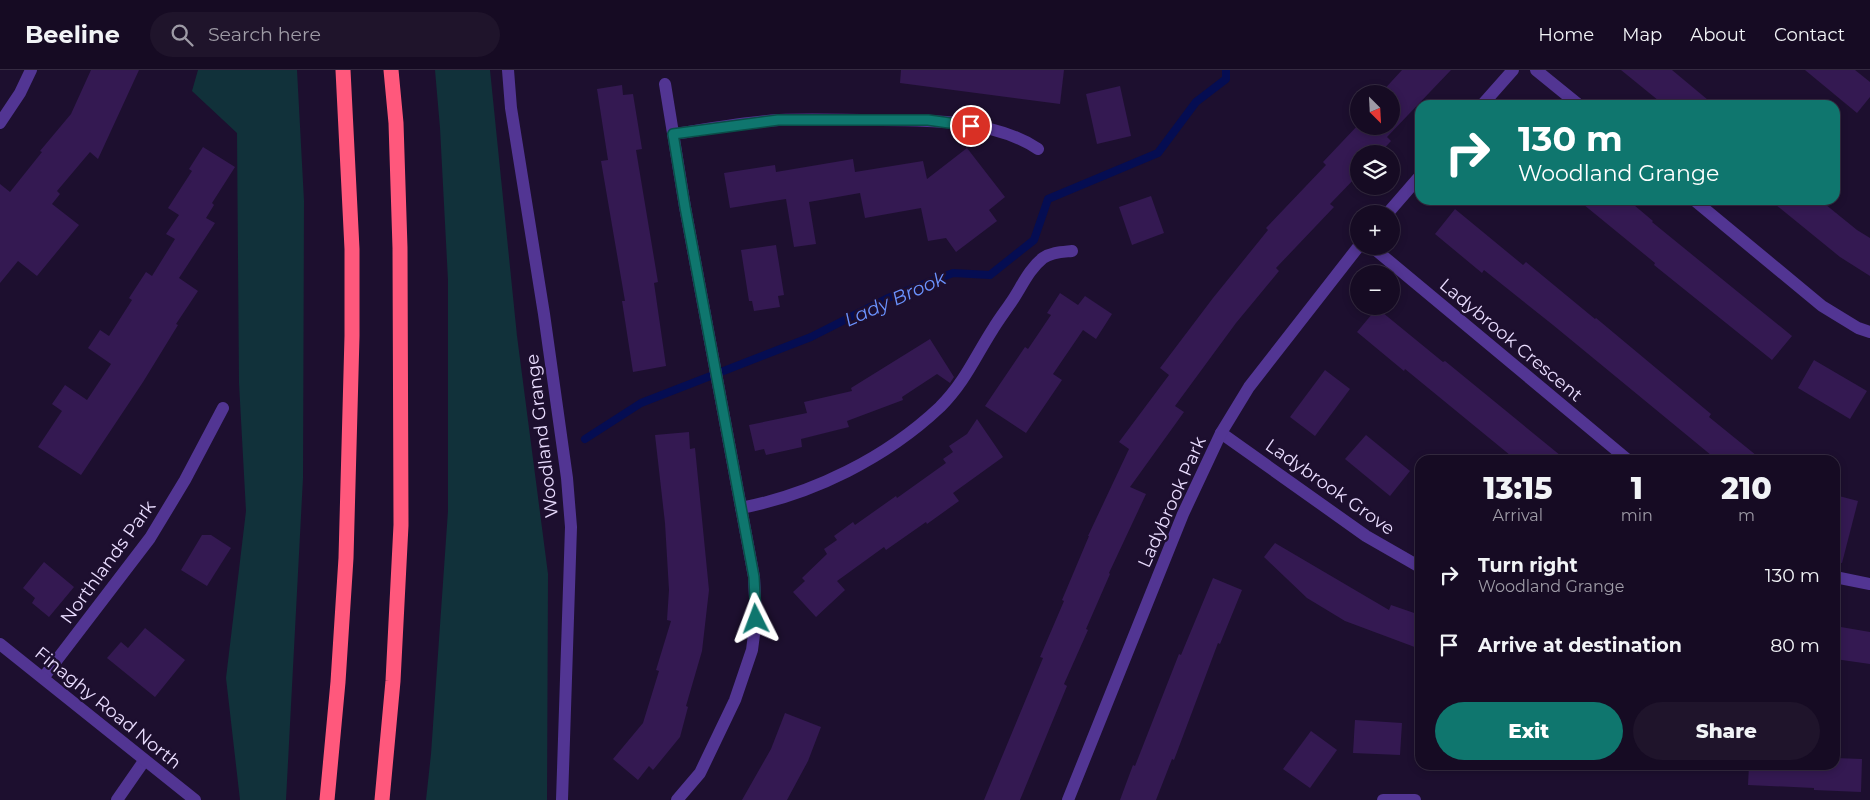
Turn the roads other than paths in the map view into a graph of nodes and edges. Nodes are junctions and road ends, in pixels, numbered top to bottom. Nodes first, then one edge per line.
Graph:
1 (31, 70) edge
2 (343, 70) edge
3 (391, 70) edge
4 (508, 70) edge
5 (1513, 70) edge
6 (1536, 70) edge
7 (665, 84) dead end
8 (1486, 100) edge
9 (1573, 100) edge
10 (0, 123) edge
11 (673, 134) junction
12 (1038, 148) dead end
13 (1415, 182) edge
14 (1395, 205) edge
15 (1700, 205) edge
16 (1072, 251) dead end
17 (1352, 255) edge
18 (1382, 255) edge
19 (1870, 332) edge
20 (223, 408) dead end
21 (1221, 432) junction
22 (1622, 455) edge
23 (741, 508) junction
24 (1415, 564) edge
25 (1840, 578) edge
26 (1870, 584) edge
27 (0, 644) edge
28 (43, 678) junction
29 (144, 761) junction
30 (117, 800) edge
31 (195, 800) edge
32 (327, 800) edge
33 (382, 800) edge
34 (562, 800) edge
35 (676, 800) edge
36 (1068, 800) edge
37 (1382, 800) edge
38 (1415, 800) edge

1 - 10 street
2 - 32 highway
3 - 33 highway
4 - 34 street, Woodland Grange
5 - 8 street
6 - 9 street
7 - 11 street
11 - 12 street
11 - 23 street
13 - 14 street
15 - 19 street
16 - 23 street
17 - 21 street, Ladybrook Park
18 - 22 street, Ladybrook Crescent
20 - 28 street, Northlands Park
21 - 24 street, Ladybrook Grove
21 - 36 street, Ladybrook Park
23 - 35 street
25 - 26 street
27 - 28 street, Finaghy Road North
28 - 29 street, Finaghy Road North
29 - 30 street
29 - 31 street, Finaghy Road North
37 - 38 street

